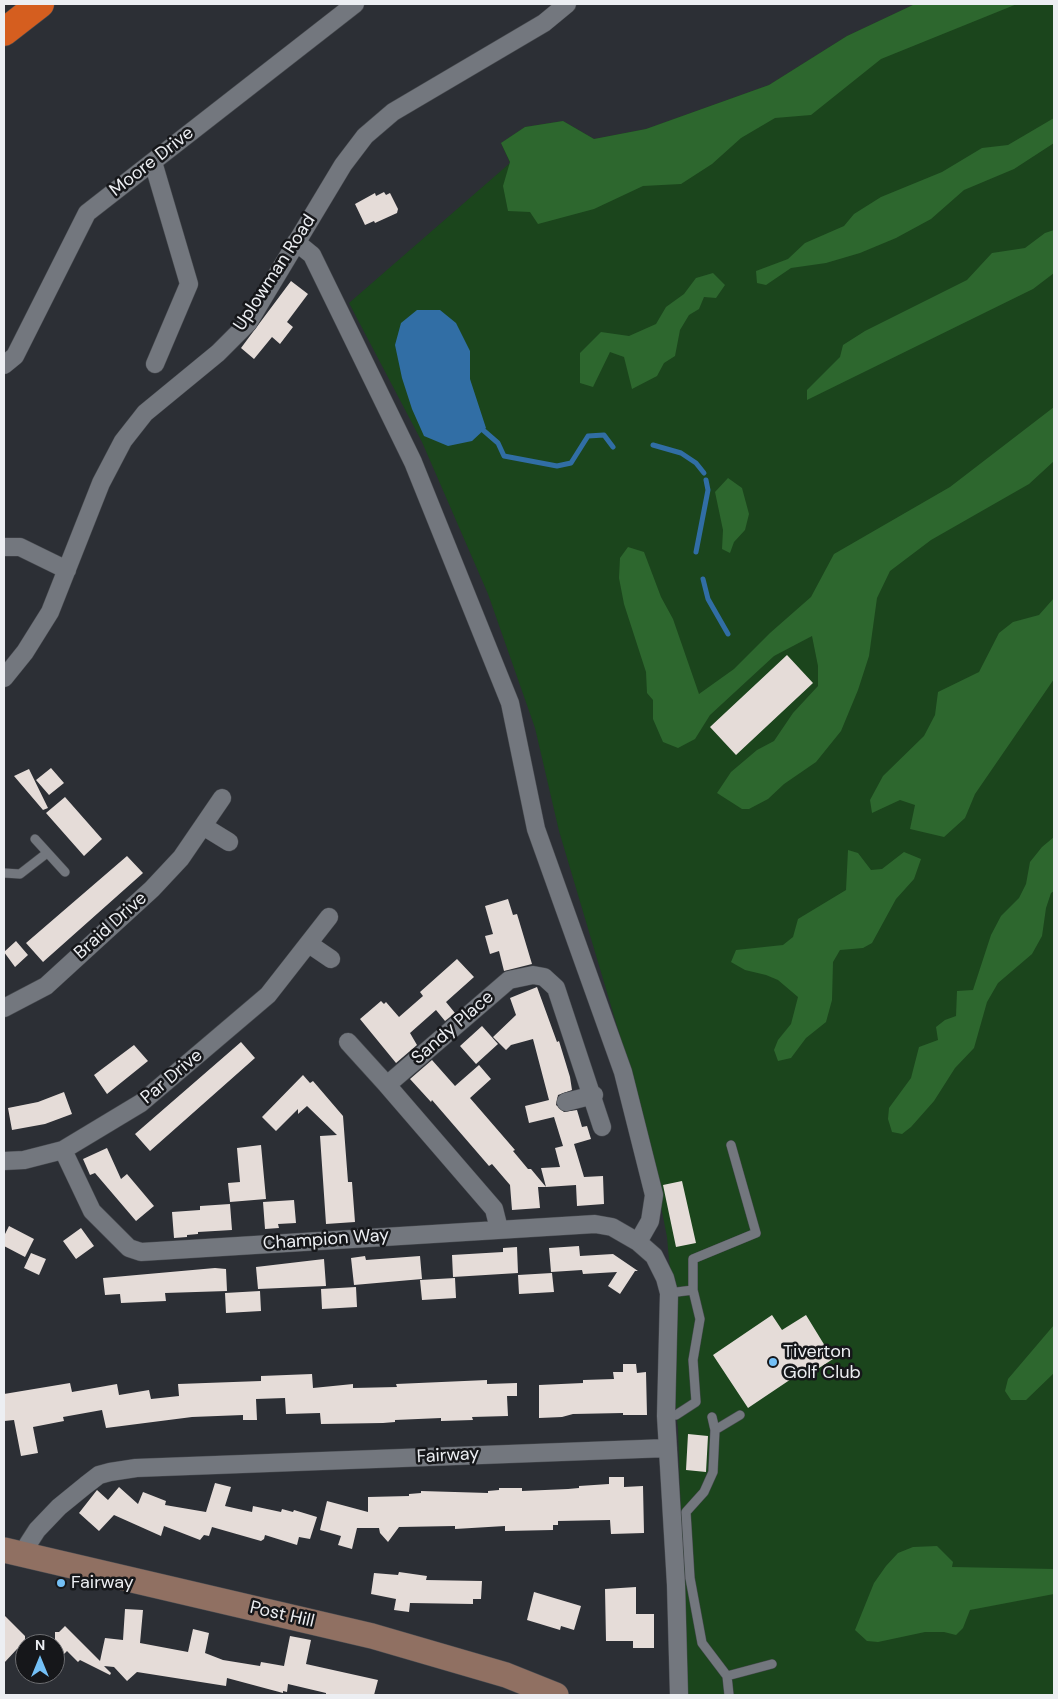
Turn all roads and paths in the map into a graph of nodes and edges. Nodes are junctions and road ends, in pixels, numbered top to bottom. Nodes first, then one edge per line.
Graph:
1 (40, 4) edge
2 (354, 4) edge
3 (567, 4) edge
4 (4, 32) edge
5 (153, 162) junction
6 (296, 242) junction
7 (155, 364) dead end
8 (4, 365) edge
9 (4, 547) edge
10 (67, 570) junction
11 (4, 678) edge
12 (222, 798) dead end
13 (203, 826) junction
14 (35, 839) dead end
15 (229, 842) dead end
16 (48, 853) junction
17 (64, 872) dead end
18 (4, 873) edge
19 (330, 917) dead end
20 (309, 944) junction
21 (331, 959) dead end
22 (4, 1008) edge
23 (348, 1042) dead end
24 (387, 1085) junction
25 (594, 1095) junction
26 (566, 1102) dead end
27 (602, 1127) dead end
28 (731, 1145) dead end
29 (63, 1150) junction
30 (4, 1161) edge
31 (499, 1229) junction
32 (638, 1242) junction
33 (693, 1290) junction
34 (668, 1293) junction
35 (666, 1416) junction
36 (740, 1416) dead end
37 (712, 1417) dead end
38 (715, 1430) junction
39 (668, 1448) junction
40 (14, 1552) edge
41 (772, 1664) dead end
42 (727, 1676) junction
43 (556, 1695) edge
44 (679, 1695) edge
45 (729, 1695) edge

1 - 4 highway
2 - 5 street, Moore Drive
3 - 6 street, Uplowman Road
5 - 7 street
5 - 8 street, Moore Drive
6 - 10 street, Uplowman Road
6 - 32 street
9 - 10 street
10 - 11 street, Uplowman Road
12 - 13 street, Braid Drive
13 - 15 street
13 - 22 street, Braid Drive
14 - 16 lane
16 - 17 lane
16 - 18 lane
19 - 20 street, Par Drive
20 - 21 street
20 - 29 street, Par Drive
23 - 24 street
24 - 25 street, Sandy Place
24 - 31 street
25 - 26 street
25 - 27 street, Sandy Place
28 - 33 lane
29 - 30 street, Par Drive
29 - 31 street, Champion Way
31 - 32 street, Champion Way
32 - 34 street, Champion Way
33 - 34 lane
33 - 35 lane
34 - 35 street, Champion Way
35 - 39 street, Champion Way
36 - 38 lane
37 - 38 lane
38 - 42 lane
39 - 40 street, Fairway
39 - 44 street, Champion Way
40 - 43 street, Post Hill
41 - 42 lane
42 - 45 lane

